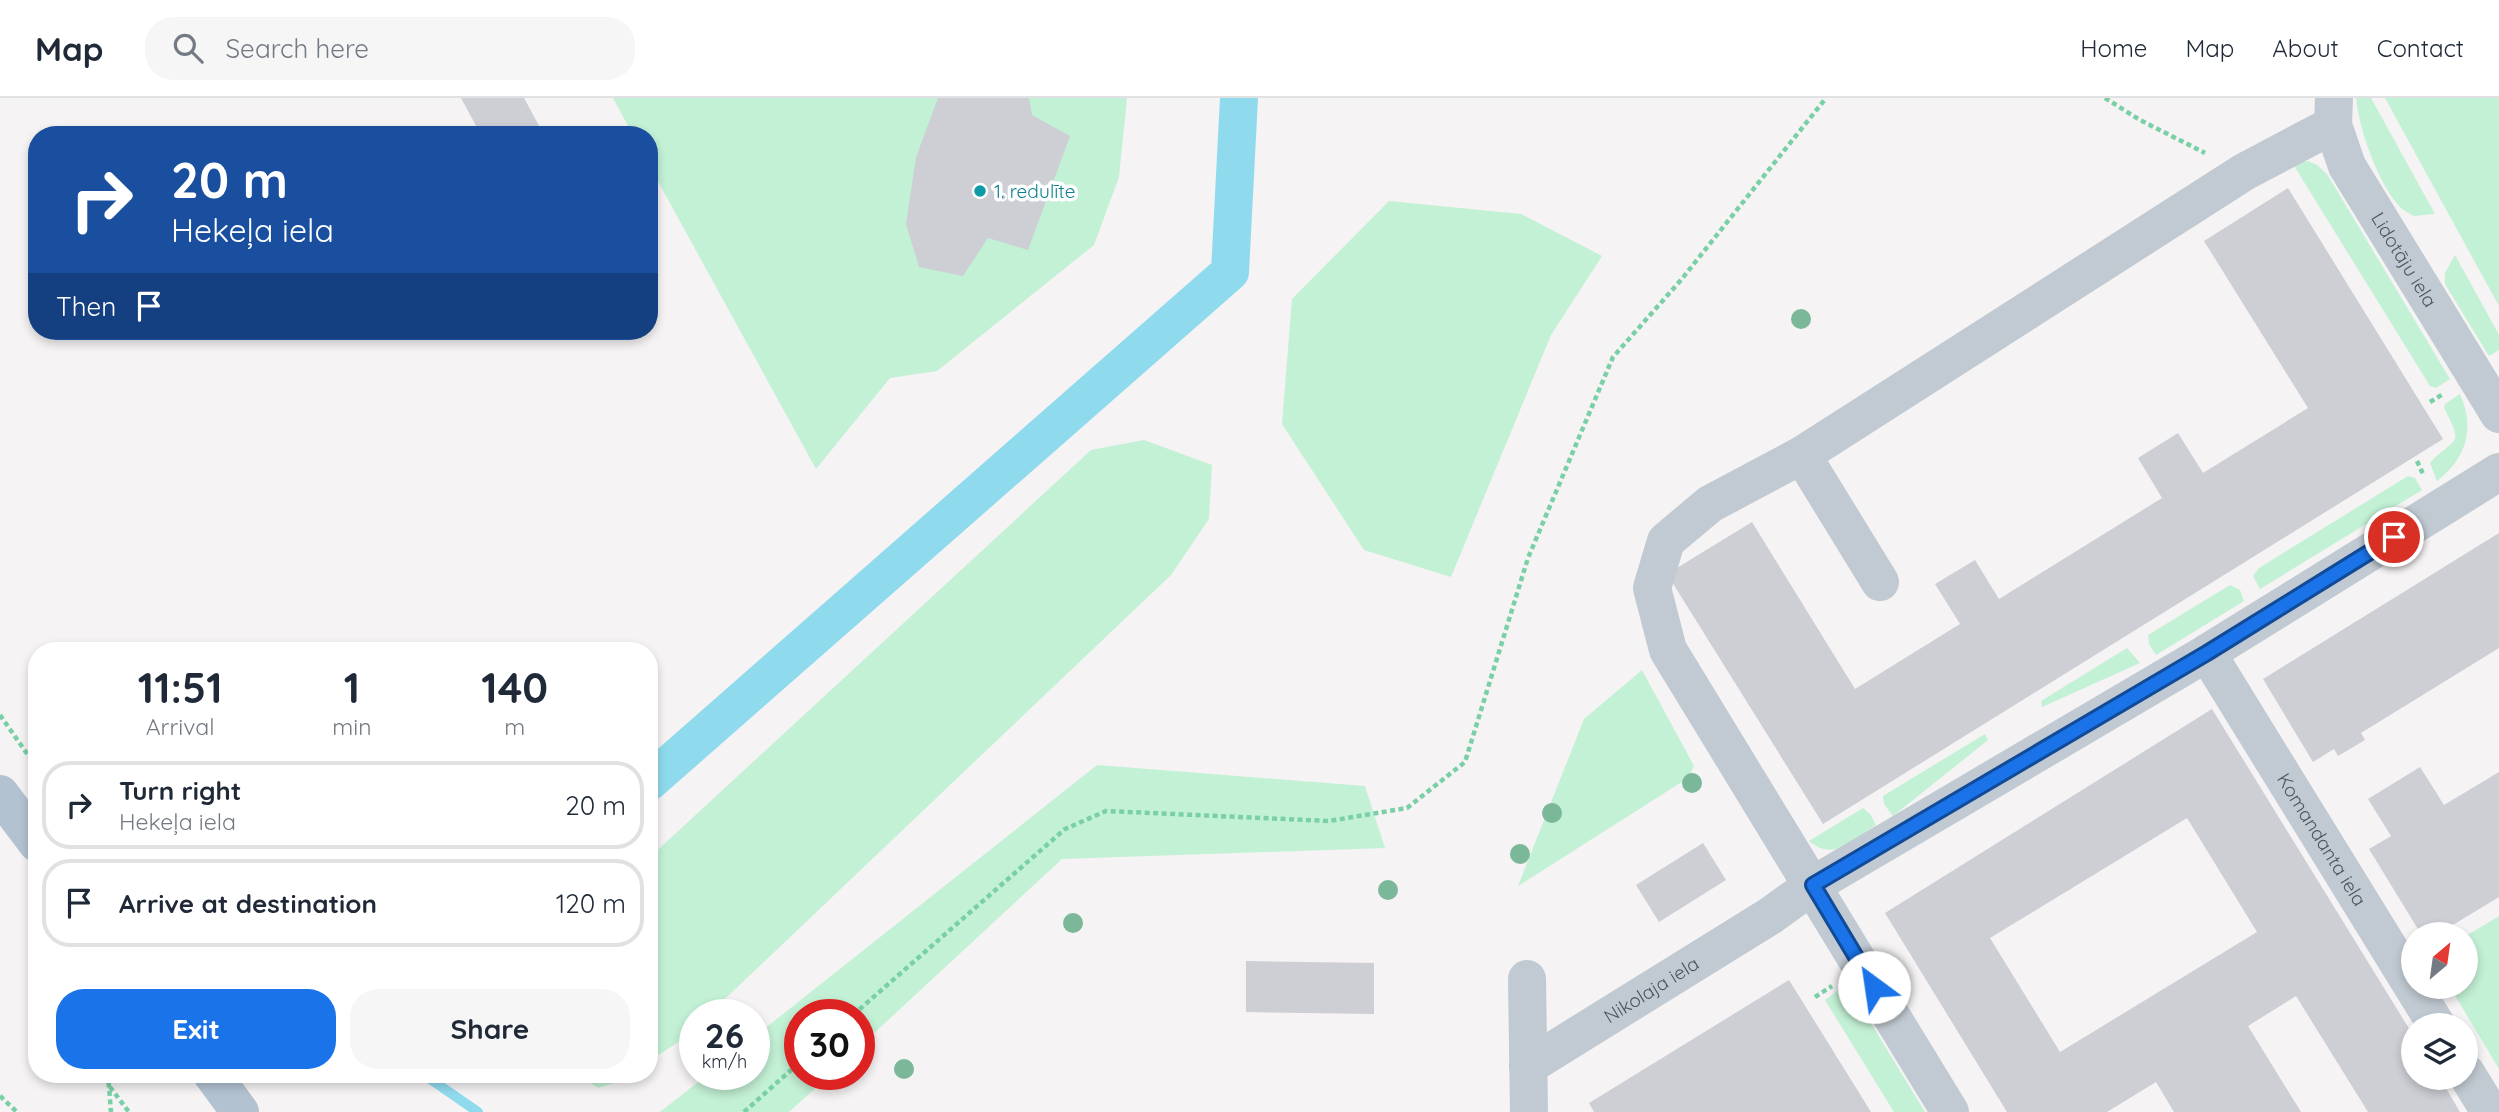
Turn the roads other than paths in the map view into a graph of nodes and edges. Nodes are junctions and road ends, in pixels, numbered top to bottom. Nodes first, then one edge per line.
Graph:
1 (2334, 112) edge
2 (2499, 414) edge
3 (1802, 455) junction
4 (2499, 472) edge
5 (1880, 582) dead end
6 (2207, 653) junction
7 (0, 794) edge
8 (28, 831) edge
9 (1813, 885) junction
10 (1527, 979) dead end
11 (2429, 1013) edge
12 (1528, 1066) junction
13 (219, 1083) edge
14 (2476, 1090) edge
15 (240, 1112) edge
16 (1529, 1112) edge
17 (1950, 1112) edge
18 (2490, 1112) edge

1 - 2 street, Lidotāju iela
1 - 3 street
3 - 5 street
3 - 9 street
4 - 6 street, Nikolaja iela
6 - 9 street, Nikolaja iela
6 - 11 street, Komandanta iela
7 - 8 main road
9 - 12 street, Nikolaja iela
9 - 17 street
10 - 12 street
12 - 16 street
13 - 15 main road
14 - 18 street

